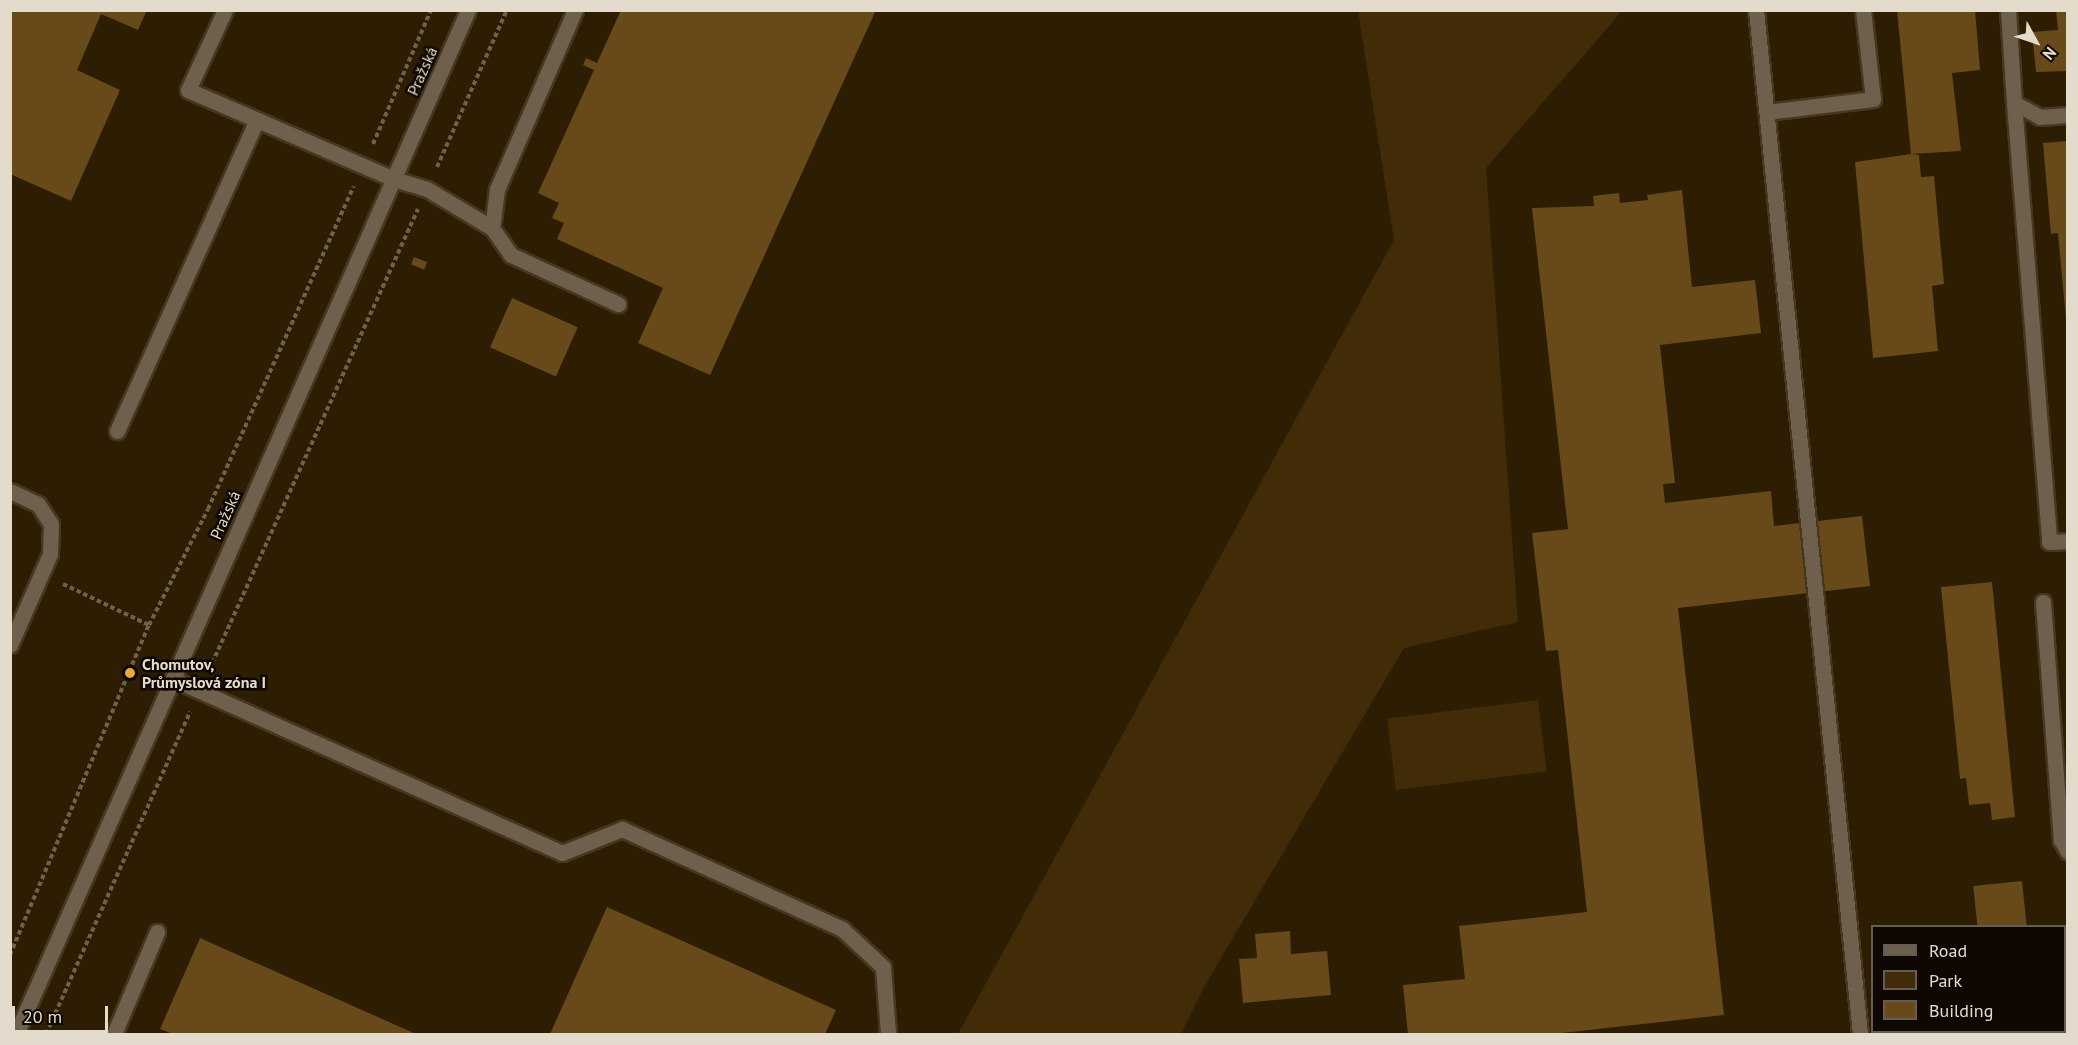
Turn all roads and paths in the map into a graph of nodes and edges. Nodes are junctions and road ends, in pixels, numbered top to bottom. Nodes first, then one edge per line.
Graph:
1 (225, 10) edge
2 (431, 10) edge
3 (468, 10) edge
4 (507, 10) edge
5 (575, 10) edge
6 (1756, 10) edge
7 (1863, 10) edge
8 (2008, 10) edge
9 (2014, 103) junction
10 (1767, 112) junction
11 (2067, 115) edge
12 (257, 120) junction
13 (363, 165) junction
14 (394, 179) junction
15 (427, 189) junction
16 (492, 228) junction
17 (618, 304) dead end
18 (117, 431) dead end
19 (10, 491) edge
20 (2067, 541) edge
21 (41, 574) junction
22 (2043, 602) dead end
23 (149, 625) junction
24 (10, 645) edge
25 (173, 679) junction
26 (199, 691) junction
27 (2067, 852) edge
28 (157, 932) dead end
29 (10, 955) edge
30 (16, 1035) edge
31 (46, 1035) edge
32 (114, 1035) edge
33 (888, 1035) edge
34 (1860, 1035) edge

1 - 12 street
2 - 13 path
3 - 14 street, Pražská
4 - 15 path
5 - 16 street
6 - 10 street
7 - 10 street
8 - 9 street
9 - 11 street
9 - 20 street
10 - 34 street
12 - 13 street
12 - 18 street
13 - 14 street
13 - 23 path
14 - 15 street
14 - 25 street, Pražská
15 - 16 street
15 - 26 path
16 - 17 street
19 - 21 street
21 - 23 path
21 - 24 street
22 - 27 street
23 - 29 path
25 - 26 street
25 - 30 street, Pražská
26 - 31 path
26 - 33 street
28 - 32 street

